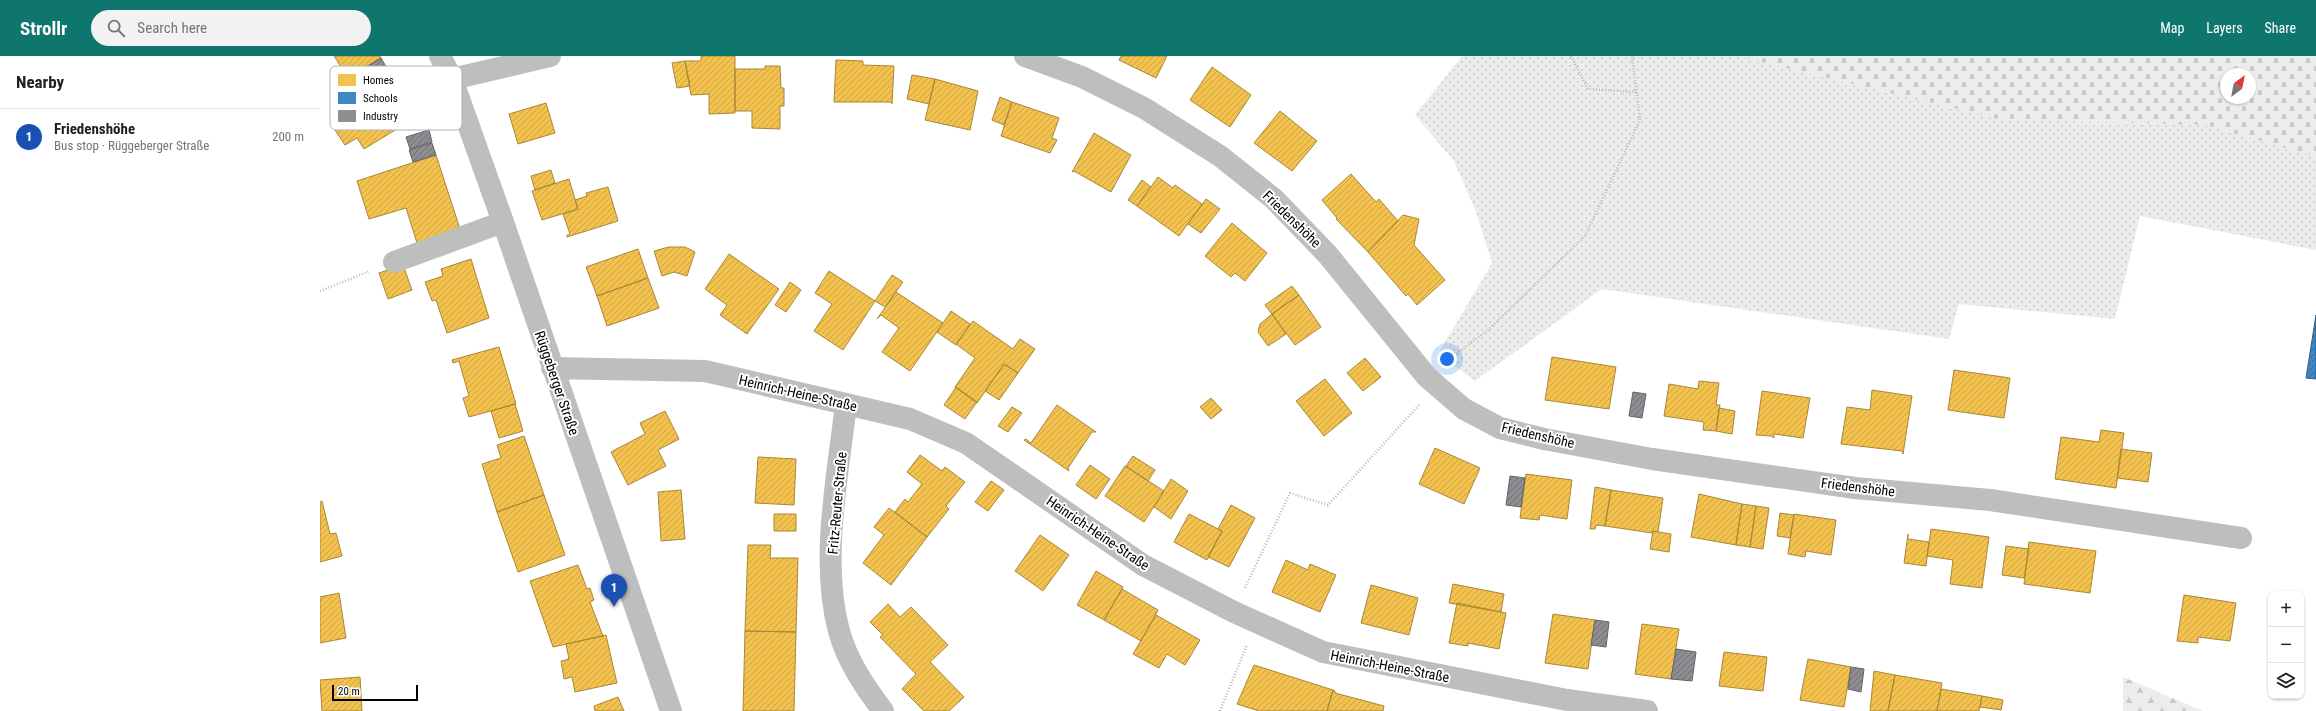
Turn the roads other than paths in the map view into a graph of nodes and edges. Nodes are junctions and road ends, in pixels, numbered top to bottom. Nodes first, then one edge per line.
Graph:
1 (440, 56) edge
2 (550, 56) edge
3 (1024, 56) edge
4 (445, 66) edge
5 (462, 77) edge
6 (462, 107) edge
7 (503, 222) junction
8 (394, 262) road end
9 (552, 368) junction
10 (846, 404) junction
11 (2241, 538) dead end
12 (671, 711) edge
13 (883, 711) edge
14 (1647, 711) edge

1 - 4 street, Rüggeberger Straße
2 - 5 street
3 - 11 street, Friedenshöhe
6 - 7 street, Rüggeberger Straße
7 - 8 street
7 - 9 street, Rüggeberger Straße
9 - 10 street, Heinrich-Heine-Straße
9 - 12 street, Rüggeberger Straße
10 - 13 street, Fritz-Reuter-Straße
10 - 14 street, Heinrich-Heine-Straße

